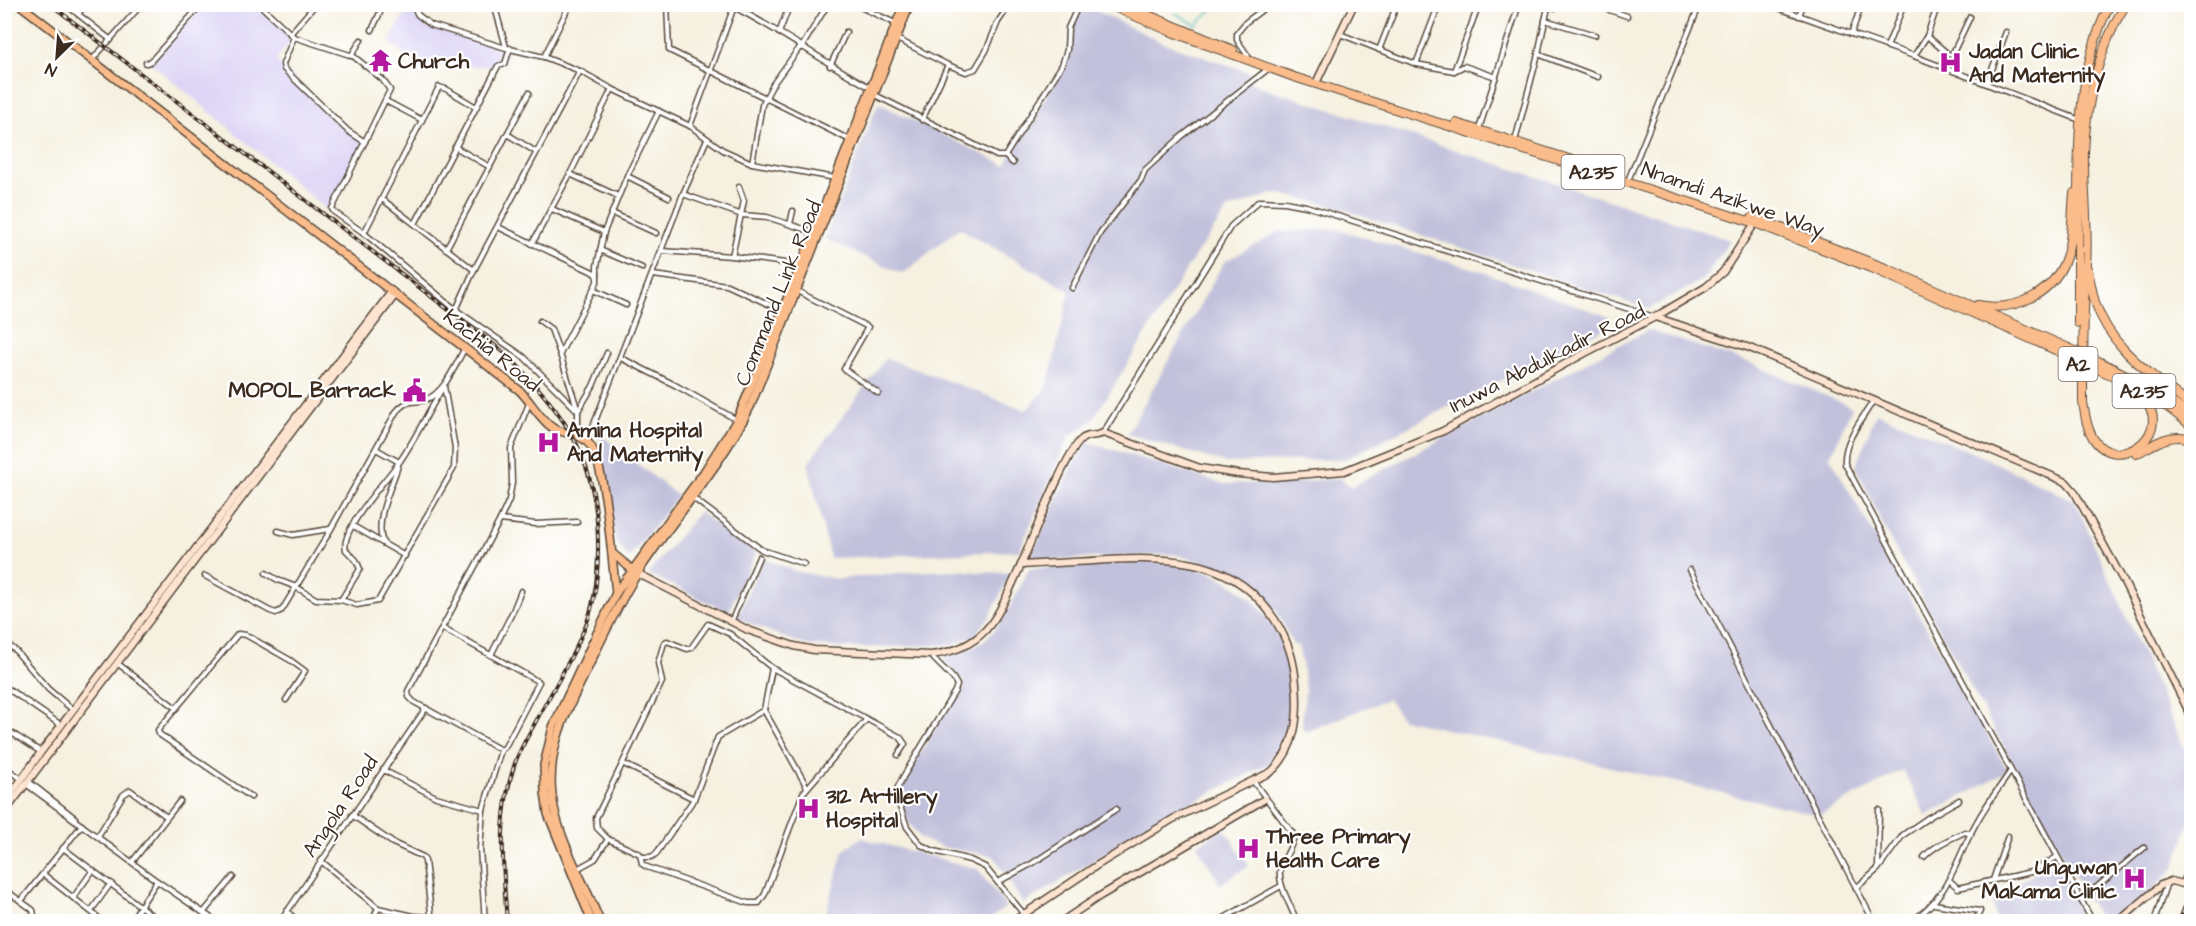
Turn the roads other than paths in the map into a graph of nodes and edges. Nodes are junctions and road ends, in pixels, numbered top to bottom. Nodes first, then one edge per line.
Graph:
1 (19, 4) edge
2 (65, 4) edge
3 (86, 4) edge
4 (142, 4) edge
5 (202, 4) edge
6 (259, 4) edge
7 (316, 4) edge
8 (384, 4) edge
9 (412, 4) edge
10 (494, 4) edge
11 (570, 4) edge
12 (667, 4) edge
13 (728, 4) edge
14 (790, 4) edge
15 (828, 4) edge
16 (854, 4) edge
17 (904, 4) edge
18 (910, 4) edge
19 (1010, 4) edge
20 (1079, 4) edge
21 (1107, 4) edge
22 (1121, 4) edge
23 (1270, 4) edge
24 (1354, 4) edge
25 (1397, 4) edge
26 (1438, 4) edge
27 (1479, 4) edge
28 (1519, 4) edge
29 (1538, 4) edge
30 (1560, 4) edge
31 (1592, 4) edge
32 (1687, 4) edge
33 (1767, 4) edge
34 (1803, 4) edge
35 (1862, 4) edge
36 (1904, 4) edge
37 (1938, 4) edge
38 (2110, 4) edge
39 (2126, 4) edge
40 (734, 6) edge
41 (1130, 6) edge
42 (1548, 7) junction
43 (1699, 7) edge
44 (78, 14) junction
45 (1627, 16) dead end
46 (1799, 16) junction
47 (1970, 17) dead end
48 (1545, 20) junction
49 (896, 23) junction
50 (372, 30) dead end
51 (846, 32) dead end
52 (2006, 32) dead end
53 (779, 33) junction
54 (1340, 34) junction
55 (1851, 34) junction
56 (292, 35) junction
57 (1595, 35) dead end
58 (1926, 36) junction
59 (896, 39) junction
60 (111, 40) junction
61 (362, 40) dead end
62 (1887, 46) junction
63 (801, 47) junction
64 (508, 48) junction
65 (1379, 50) junction
66 (1538, 54) junction
67 (351, 56) junction
68 (1248, 56) junction
69 (1914, 56) junction
70 (544, 57) junction
71 (91, 60) junction
72 (146, 63) dead end
73 (1416, 64) junction
74 (948, 65) junction
75 (830, 66) junction
76 (1269, 68) junction
77 (580, 71) junction
78 (710, 71) junction
79 (1454, 71) junction
80 (1496, 77) junction
81 (1598, 77) dead end
82 (1318, 80) junction
83 (1987, 83) junction
84 (612, 89) junction
85 (872, 91) junction
86 (529, 93) dead end
87 (766, 98) junction
88 (386, 101) junction
89 (476, 107) junction
90 (658, 111) junction
91 (422, 120) junction
92 (861, 120) junction
93 (922, 120) junction
94 (2080, 120) junction
95 (690, 126) junction
96 (1478, 130) junction
97 (507, 134) junction
98 (707, 139) junction
99 (850, 140) junction
100 (365, 142) junction
101 (1515, 142) junction
102 (455, 147) junction
103 (536, 152) junction
104 (1005, 156) junction
105 (752, 163) junction
106 (1013, 163) dead end
107 (490, 167) junction
108 (2078, 171) junction
109 (570, 174) junction
110 (627, 176) junction
111 (835, 178) junction
112 (1629, 178) junction
113 (739, 187) dead end
114 (683, 194) junction
115 (618, 196) junction
116 (669, 197) dead end
117 (382, 199) junction
118 (552, 209) junction
119 (794, 211) dead end
120 (612, 213) junction
121 (741, 214) junction
122 (1756, 220) junction
123 (415, 224) junction
124 (790, 224) junction
125 (498, 227) junction
126 (604, 232) junction
127 (814, 232) junction
128 (656, 233) dead end
129 (364, 234) junction
130 (532, 244) junction
131 (446, 249) junction
132 (600, 250) junction
133 (662, 251) junction
134 (732, 256) junction
135 (801, 265) junction
136 (2086, 266) junction
137 (642, 268) dead end
138 (474, 270) junction
139 (597, 273) junction
140 (653, 275) junction
141 (1072, 288) dead end
142 (593, 290) junction
143 (797, 291) junction
144 (394, 292) junction
145 (1964, 302) junction
146 (626, 306) dead end
147 (456, 310) junction
148 (782, 310) junction
149 (1655, 317) junction
150 (540, 321) dead end
151 (465, 348) junction
152 (608, 353) dead end
153 (560, 354) junction
154 (2072, 354) junction
155 (621, 358) junction
156 (2091, 362) junction
157 (2114, 376) junction
158 (444, 386) junction
159 (878, 393) dead end
160 (530, 401) junction
161 (1873, 401) junction
162 (2192, 407) edge
163 (578, 411) junction
164 (2192, 416) edge
165 (737, 420) junction
166 (595, 423) junction
167 (2192, 426) edge
168 (601, 429) dead end
169 (1103, 433) junction
170 (578, 435) junction
171 (2192, 439) edge
172 (587, 442) junction
173 (376, 449) junction
174 (399, 462) junction
175 (693, 498) junction
176 (500, 520) junction
177 (576, 522) dead end
178 (353, 526) junction
179 (331, 529) junction
180 (278, 531) dead end
181 (383, 543) junction
182 (612, 553) junction
183 (405, 556) junction
184 (759, 557) dead end
185 (804, 564) dead end
186 (1021, 565) junction
187 (1690, 570) dead end
188 (634, 571) junction
189 (266, 573) dead end
190 (205, 576) dead end
191 (296, 586) junction
192 (521, 591) dead end
193 (616, 593) junction
194 (341, 600) junction
195 (731, 622) junction
196 (442, 628) junction
197 (4, 642) edge
198 (491, 655) junction
199 (931, 655) junction
200 (116, 663) junction
201 (772, 668) junction
202 (4, 686) edge
203 (286, 700) dead end
204 (176, 708) junction
205 (426, 708) junction
206 (764, 710) junction
207 (74, 711) junction
208 (2192, 718) edge
209 (866, 720) junction
210 (62, 726) junction
211 (4, 728) edge
212 (55, 740) junction
213 (501, 750) junction
214 (41, 752) junction
215 (898, 755) dead end
216 (624, 764) junction
217 (4, 767) edge
218 (383, 770) junction
219 (2010, 772) junction
220 (1252, 781) junction
221 (26, 782) junction
222 (807, 787) junction
223 (251, 797) dead end
224 (694, 799) junction
225 (1265, 799) junction
226 (1959, 800) dead end
227 (180, 801) dead end
228 (5, 803) edge
229 (1116, 809) dead end
230 (483, 810) junction
231 (1879, 810) dead end
232 (4, 813) edge
233 (352, 815) junction
234 (167, 817) junction
235 (82, 825) junction
236 (1971, 834) junction
237 (98, 836) junction
238 (2008, 836) dead end
239 (608, 839) junction
240 (63, 848) junction
241 (2144, 848) dead end
242 (641, 856) junction
243 (1924, 857) dead end
244 (2056, 857) junction
245 (321, 861) junction
246 (132, 862) junction
247 (2192, 867) edge
248 (578, 869) junction
249 (1878, 869) junction
250 (93, 870) junction
251 (43, 874) junction
252 (233, 877) dead end
253 (1948, 880) junction
254 (1993, 880) junction
255 (157, 881) junction
256 (998, 882) junction
257 (2167, 882) junction
258 (111, 883) junction
259 (1281, 886) junction
260 (1856, 888) junction
261 (4, 889) edge
262 (73, 898) junction
263 (2081, 900) junction
264 (21, 901) junction
265 (1934, 904) junction
266 (141, 906) junction
267 (378, 908) junction
268 (90, 911) junction
269 (287, 911) junction
270 (203, 913) junction
271 (1023, 913) junction
272 (2192, 916) edge
273 (431, 919) edge
274 (29, 921) edge
275 (104, 921) edge
276 (130, 921) edge
277 (161, 921) edge
278 (217, 921) edge
279 (280, 921) edge
280 (298, 921) edge
281 (372, 921) edge
282 (485, 921) edge
283 (592, 921) edge
284 (600, 921) edge
285 (1012, 921) edge
286 (1061, 921) edge
287 (1217, 921) edge
288 (1296, 921) edge
289 (1874, 921) edge
290 (1910, 921) edge
291 (1975, 921) edge
292 (2093, 921) edge
293 (2118, 921) edge
294 (2154, 921) edge
295 (2189, 921) edge

1 - 71 main road, Kachia Road
2 - 44 street
3 - 44 street
4 - 60 street
5 - 72 street
6 - 56 street
7 - 56 street
8 - 50 street
9 - 64 street
10 - 64 street
11 - 70 street
12 - 78 street
13 - 40 street
14 - 53 street
15 - 63 street
16 - 49 street
17 - 49 main road, Command Link Road
18 - 59 main road, Command Link Road
19 - 74 street
20 - 104 street
21 - 76 highway, Nnamdi Azikwe Way / A235
22 - 41 highway, Nnamdi Azikwe Way / A235
23 - 68 street
24 - 54 street
25 - 65 street
26 - 73 street
27 - 79 street
28 - 80 street
29 - 42 street
30 - 42 street
31 - 45 street
32 - 43 street
33 - 46 street
34 - 46 street
35 - 55 street
36 - 62 street
37 - 58 street
38 - 94 highway, A2
39 - 136 highway, A2
40 - 53 street
40 - 78 street
41 - 68 highway, Nnamdi Azikwe Way / A235
42 - 48 street
43 - 112 street
44 - 60 street
46 - 55 street
47 - 58 street
48 - 57 street
48 - 66 street
49 - 85 main road, Command Link Road
51 - 75 street
52 - 83 street
53 - 63 street
54 - 65 street
54 - 82 street
55 - 62 street
56 - 67 street
56 - 100 street
58 - 69 street
59 - 74 street
59 - 85 main road, Command Link Road
60 - 71 street
61 - 67 street
62 - 69 street
63 - 75 street
63 - 87 street
64 - 70 street
64 - 89 street
65 - 73 street
66 - 81 street
66 - 101 street
67 - 88 street
68 - 82 highway, Nnamdi Azikwe Way / A235
69 - 83 street
70 - 77 street
71 - 144 main road, Kachia Road
73 - 79 street
74 - 93 street
75 - 85 street
76 - 122 highway, Nnamdi Azikwe Way / A235
76 - 141 street
77 - 84 street
77 - 103 street
78 - 87 street
78 - 95 street
79 - 80 street
80 - 96 street
82 - 96 highway, Nnamdi Azikwe Way / A235
83 - 94 street
84 - 90 street
84 - 109 street
85 - 92 main road, Command Link Road
85 - 93 street
86 - 97 street
87 - 99 street
87 - 105 street
88 - 91 street
88 - 100 street
89 - 91 street
89 - 102 street
90 - 95 street
90 - 110 street
91 - 117 street
92 - 99 main road, Command Link Road
92 - 143 main road, Command Link Road
93 - 104 street
94 - 108 highway, A2
95 - 98 street
96 - 101 highway, Nnamdi Azikwe Way / A235
97 - 103 street
97 - 107 street
98 - 105 street
98 - 114 street
99 - 111 main road, Command Link Road
100 - 129 street
101 - 112 highway, Nnamdi Azikwe Way / A235
102 - 107 street
102 - 123 street
103 - 125 street
104 - 106 street
105 - 111 street
107 - 131 street
108 - 145 highway
108 - 171 highway, A2
109 - 115 street
109 - 118 street
110 - 115 street
110 - 116 street
111 - 127 main road, Command Link Road
112 - 122 highway, Nnamdi Azikwe Way / A235
113 - 121 street
114 - 121 street
114 - 133 street
115 - 120 street
117 - 123 street
117 - 129 street
118 - 126 street
118 - 130 street
119 - 124 street
120 - 126 street
120 - 128 street
121 - 124 street
121 - 134 street
122 - 145 highway, Nnamdi Azikwe Way / A235
122 - 149 street
122 - 154 highway, Nnamdi Azikwe Way / A235
123 - 131 street
124 - 127 street
125 - 130 street
125 - 138 street
126 - 132 street
127 - 135 main road, Command Link Road
129 - 147 street
130 - 139 street
131 - 138 street
132 - 137 street
132 - 139 street
133 - 134 street
133 - 140 street
134 - 135 street
135 - 148 main road, Command Link Road
136 - 157 highway
136 - 162 highway, A2
138 - 147 street
139 - 142 street
140 - 148 street
140 - 155 street
142 - 146 street
142 - 153 street
143 - 159 street
143 - 175 main road, Command Link Road
144 - 151 main road, Kachia Road
144 - 200 street
144 - 207 street
145 - 154 highway, Nnamdi Azikwe Way / A235
147 - 163 street
148 - 165 main road, Command Link Road
149 - 161 street, Inuwa Abdulkadir Road
149 - 169 street, Inuwa Abdulkadir Road
149 - 169 street
150 - 153 street
151 - 158 street
151 - 160 main road, Kachia Road
152 - 163 street
153 - 163 street
154 - 156 highway, Nnamdi Azikwe Way / A235, bridge
155 - 165 street
155 - 166 street
156 - 157 highway, Nnamdi Azikwe Way / A235
156 - 164 highway, Nnamdi Azikwe Way / A235
157 - 167 highway, Nnamdi Azikwe Way / A235
158 - 173 street
158 - 174 street
158 - 183 street
160 - 170 main road, Kachia Road
160 - 176 street
161 - 208 street, Inuwa Abdulkadir Road
161 - 219 street
163 - 170 street
165 - 188 main road, Command Link Road
166 - 168 street
166 - 172 street
169 - 186 street
170 - 172 main road, Kachia Road
172 - 182 main road, Kachia Road
173 - 174 street
173 - 179 street
174 - 178 street
174 - 181 street
175 - 185 street
175 - 188 main road, Command Link Road
176 - 177 street
176 - 196 street
178 - 181 street
178 - 194 street
179 - 180 street
179 - 191 street
181 - 183 street
182 - 188 main road
182 - 193 main road, Kachia Road
183 - 194 street
184 - 195 street
186 - 199 street
186 - 220 street
187 - 260 street
188 - 193 main road
188 - 195 street
188 - 248 main road
189 - 191 street
190 - 191 street
191 - 194 street
192 - 198 street
193 - 283 main road
195 - 199 street
196 - 198 street
196 - 205 street
197 - 207 street
198 - 213 street
199 - 256 street
200 - 204 street
200 - 212 street
201 - 206 street
201 - 209 street
201 - 216 street
202 - 210 street
203 - 204 street
204 - 223 street
205 - 213 street
205 - 218 street, Angola Road
206 - 222 street
206 - 224 street
207 - 210 street
209 - 215 street
209 - 222 street
210 - 212 street
211 - 214 street
212 - 214 street
212 - 221 street
213 - 230 street
214 - 221 street
216 - 224 street
216 - 239 street
217 - 221 street
218 - 230 street
218 - 233 street, Angola Road
219 - 236 street
219 - 244 street
220 - 225 street
220 - 271 street
221 - 228 street
221 - 232 street
221 - 235 street
222 - 242 street
224 - 242 street
225 - 259 street
225 - 286 street
226 - 249 street
227 - 234 street
229 - 256 street
230 - 282 street
231 - 249 street
233 - 245 street, Angola Road
233 - 273 street
234 - 237 street
234 - 246 street
235 - 237 street
235 - 240 street
236 - 243 street
236 - 253 street
237 - 246 street
238 - 254 street
239 - 242 street
239 - 248 street
240 - 250 street
240 - 251 street
241 - 263 street
244 - 254 street
244 - 263 street
245 - 267 street
245 - 269 street, Angola Road
246 - 255 street
247 - 257 street
248 - 284 main road
249 - 260 street
250 - 258 street
250 - 262 street
251 - 262 street
251 - 264 street
252 - 270 street
253 - 254 street
253 - 265 street
255 - 266 street
255 - 270 street
256 - 271 street
257 - 293 street
257 - 294 street
258 - 266 street
258 - 268 street
259 - 287 street
259 - 288 street
260 - 289 street
261 - 264 street
262 - 268 street
263 - 292 street
264 - 274 street
265 - 290 street
265 - 291 street
266 - 276 street
266 - 277 street
267 - 273 street
267 - 281 street
268 - 275 street
269 - 279 street, Angola Road
269 - 280 street
270 - 278 street
271 - 285 street
272 - 295 street

